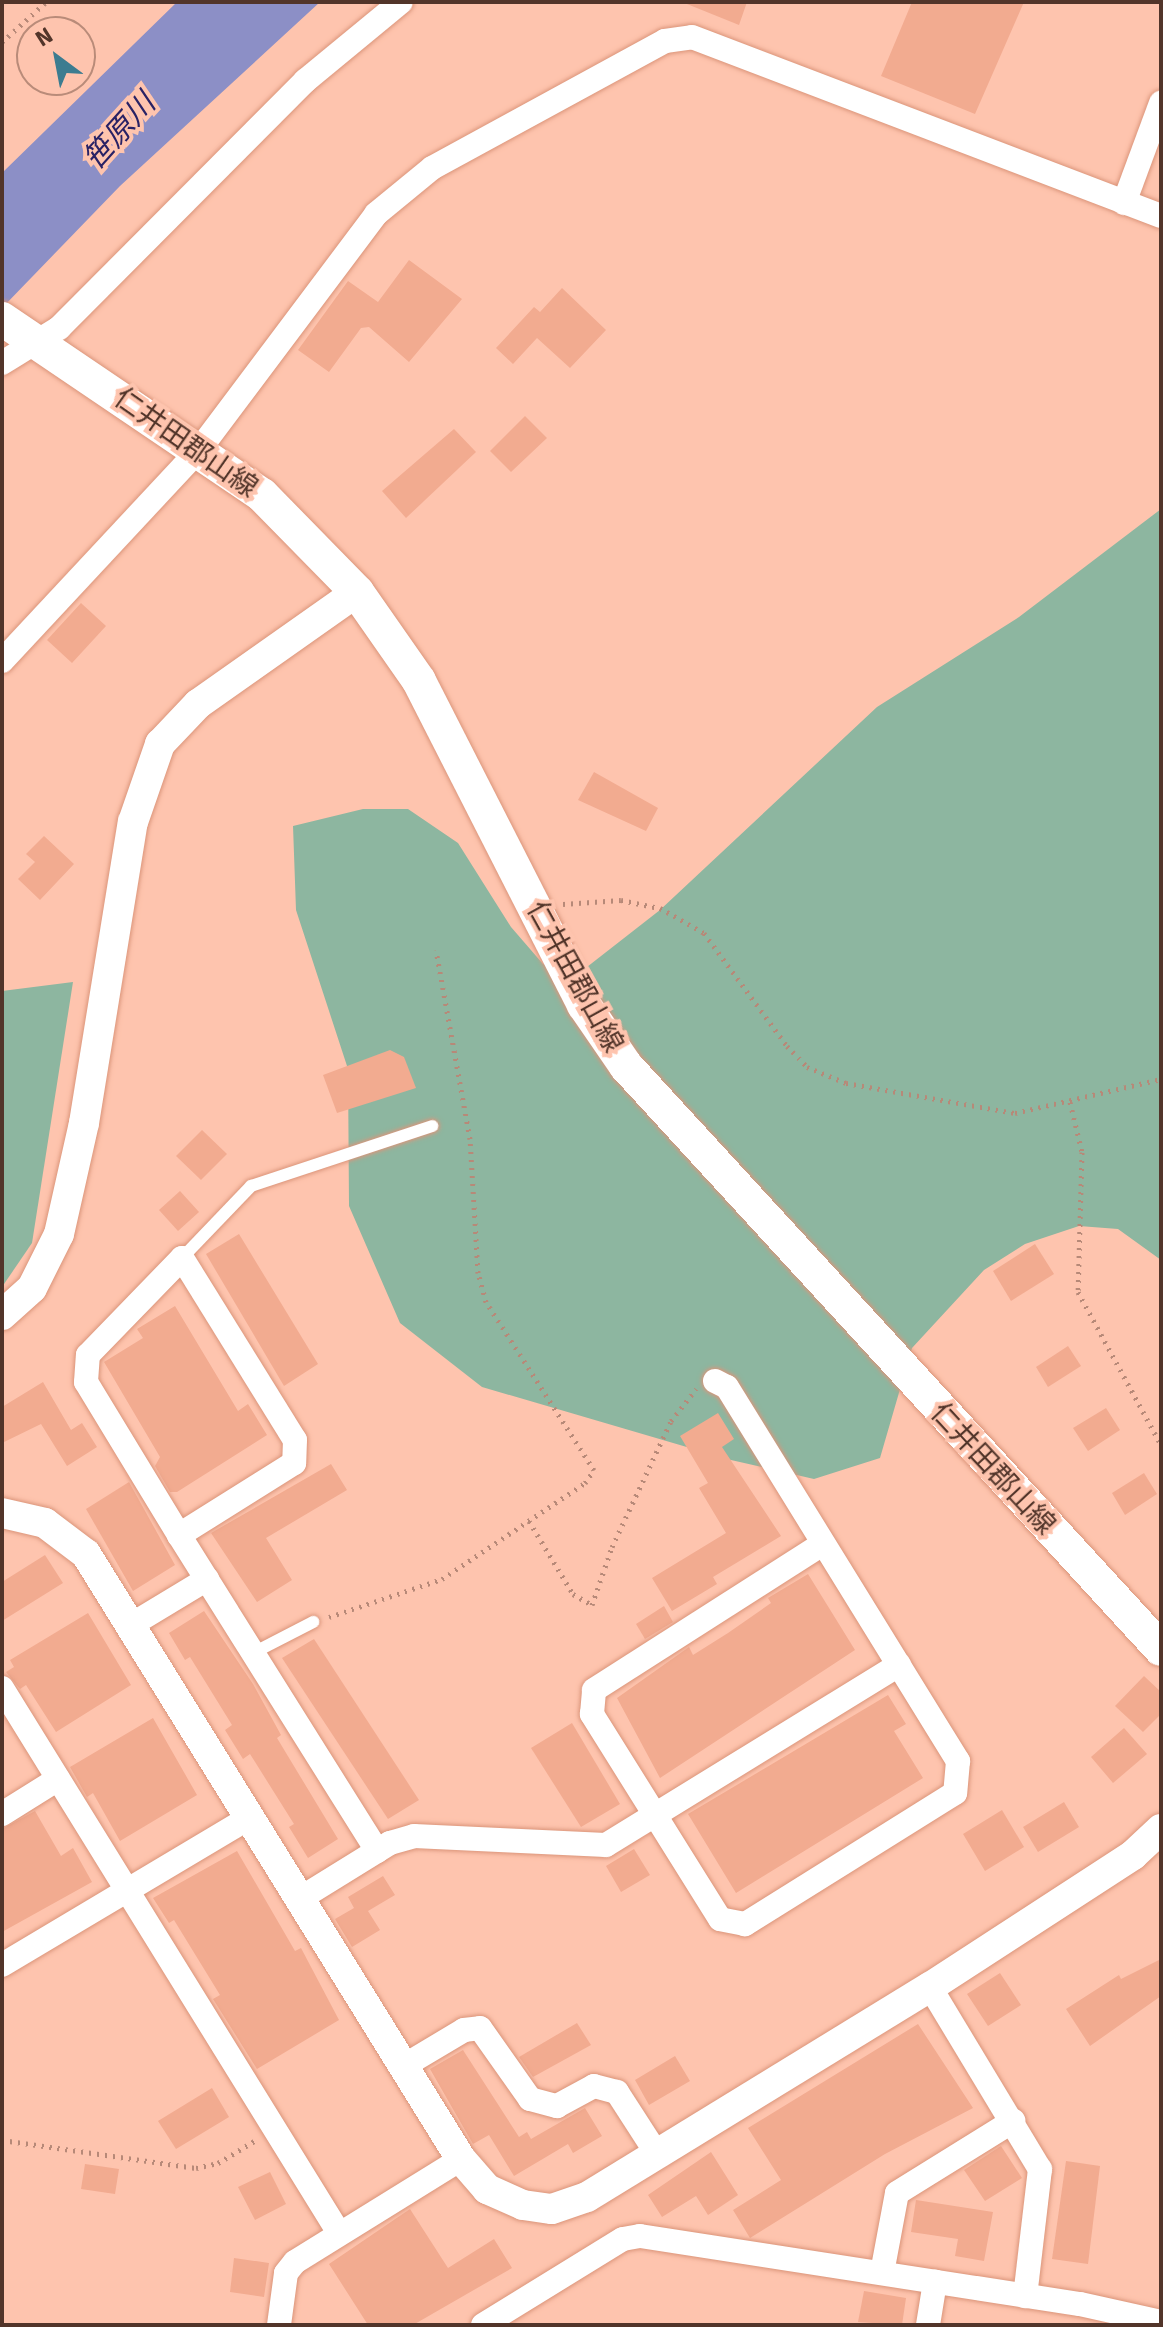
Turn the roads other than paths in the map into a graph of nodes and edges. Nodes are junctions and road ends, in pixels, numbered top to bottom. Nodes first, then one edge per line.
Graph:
1 (401, 2) edge
2 (1161, 103) edge
3 (1124, 203) junction
4 (1161, 216) edge
5 (21, 331) edge
6 (2, 363) edge
7 (199, 450) junction
8 (357, 592) junction
9 (2, 661) edge
10 (432, 1126) dead end
11 (182, 1258) junction
12 (2, 1315) edge
13 (715, 1381) road end
14 (2, 1513) edge
15 (179, 1535) junction
16 (822, 1544) junction
17 (207, 1579) junction
18 (313, 1622) road end
19 (131, 1625) junction
20 (1161, 1649) edge
21 (253, 1653) junction
22 (899, 1665) junction
23 (2, 1688) edge
24 (58, 1779) junction
25 (2, 1814) edge
26 (658, 1815) junction
27 (250, 1817) junction
28 (1161, 1829) edge
29 (377, 1851) junction
30 (129, 1891) junction
31 (301, 1898) junction
32 (2, 1965) edge
33 (930, 1987) junction
34 (402, 2067) junction
35 (1013, 2121) junction
36 (657, 2154) junction
37 (461, 2159) junction
38 (339, 2233) junction
39 (882, 2273) junction
40 (935, 2282) junction
41 (1025, 2296) junction
42 (497, 2321) edge
43 (1161, 2322) edge
44 (279, 2325) edge
45 (928, 2325) edge

1 - 5 street
2 - 3 street
3 - 4 street
3 - 7 street
5 - 6 street
5 - 7 main road, 仁井田郡山線
7 - 8 main road, 仁井田郡山線
7 - 9 street
8 - 12 street
8 - 20 main road, 仁井田郡山線
10 - 11 lane
11 - 15 street
11 - 15 street
13 - 16 street
14 - 19 street
15 - 17 street
16 - 22 street
16 - 26 street
17 - 19 street
17 - 21 street
18 - 21 lane
19 - 27 street
21 - 29 street
22 - 26 street
22 - 26 street
23 - 24 street
24 - 25 street
24 - 30 street
26 - 29 street
27 - 30 street
27 - 31 street
28 - 33 street
29 - 31 street
30 - 32 street
30 - 38 street
31 - 34 street
33 - 35 street
33 - 36 street
34 - 36 street
34 - 37 street
35 - 39 street
35 - 41 street
36 - 37 street
37 - 38 street
38 - 44 street
39 - 40 street
39 - 42 street
40 - 41 street
40 - 45 street
41 - 43 street

